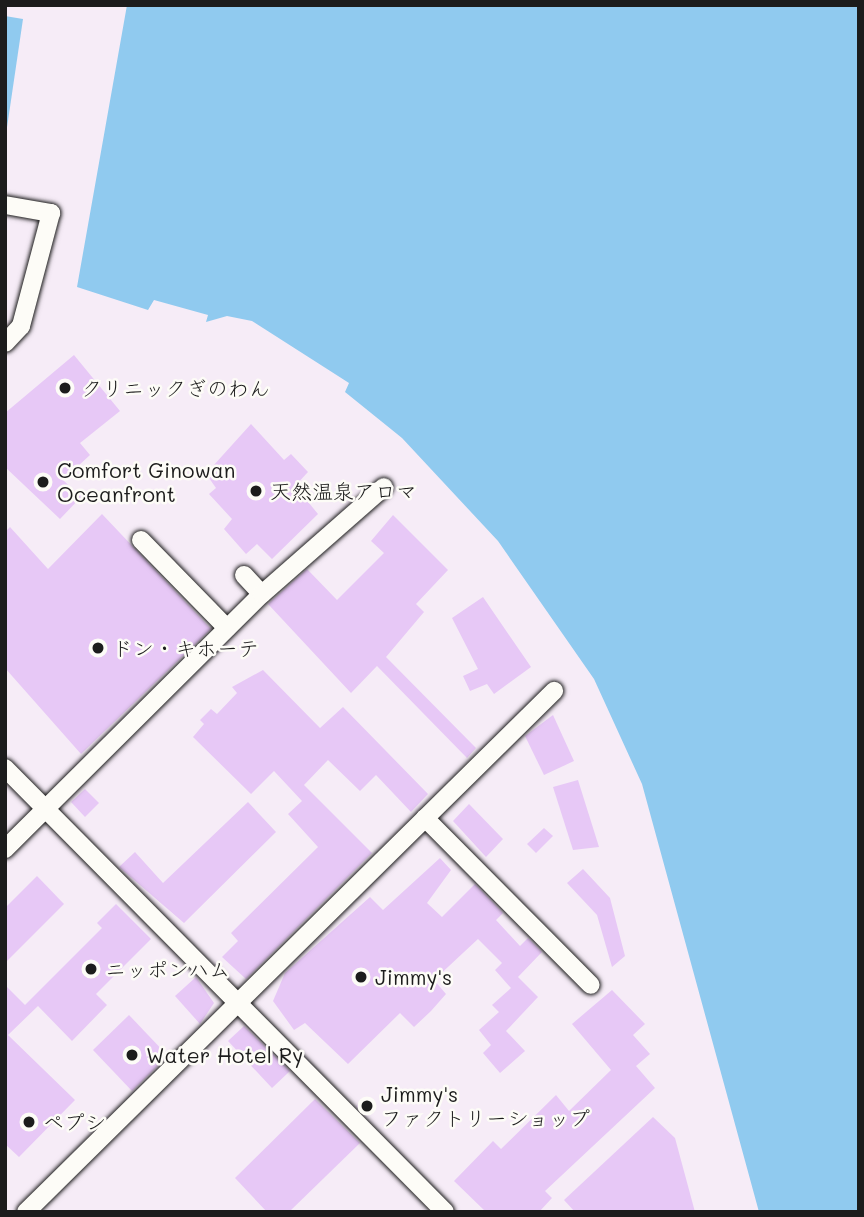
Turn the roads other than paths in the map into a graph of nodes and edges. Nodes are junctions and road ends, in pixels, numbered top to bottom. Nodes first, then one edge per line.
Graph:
1 (5, 205) edge
2 (5, 343) edge
3 (384, 487) dead end
4 (141, 540) dead end
5 (244, 575) dead end
6 (262, 594) junction
7 (227, 628) junction
8 (554, 691) dead end
9 (5, 768) edge
10 (46, 810) junction
11 (425, 818) junction
12 (5, 849) edge
13 (592, 985) dead end
14 (239, 1003) junction
15 (26, 1212) edge
16 (445, 1212) edge

1 - 2 street
3 - 6 street
4 - 7 street
5 - 6 street
6 - 7 street
7 - 10 street
8 - 11 street
9 - 10 street
10 - 12 street
10 - 14 street
11 - 13 street
11 - 14 street
14 - 15 street
14 - 16 street

